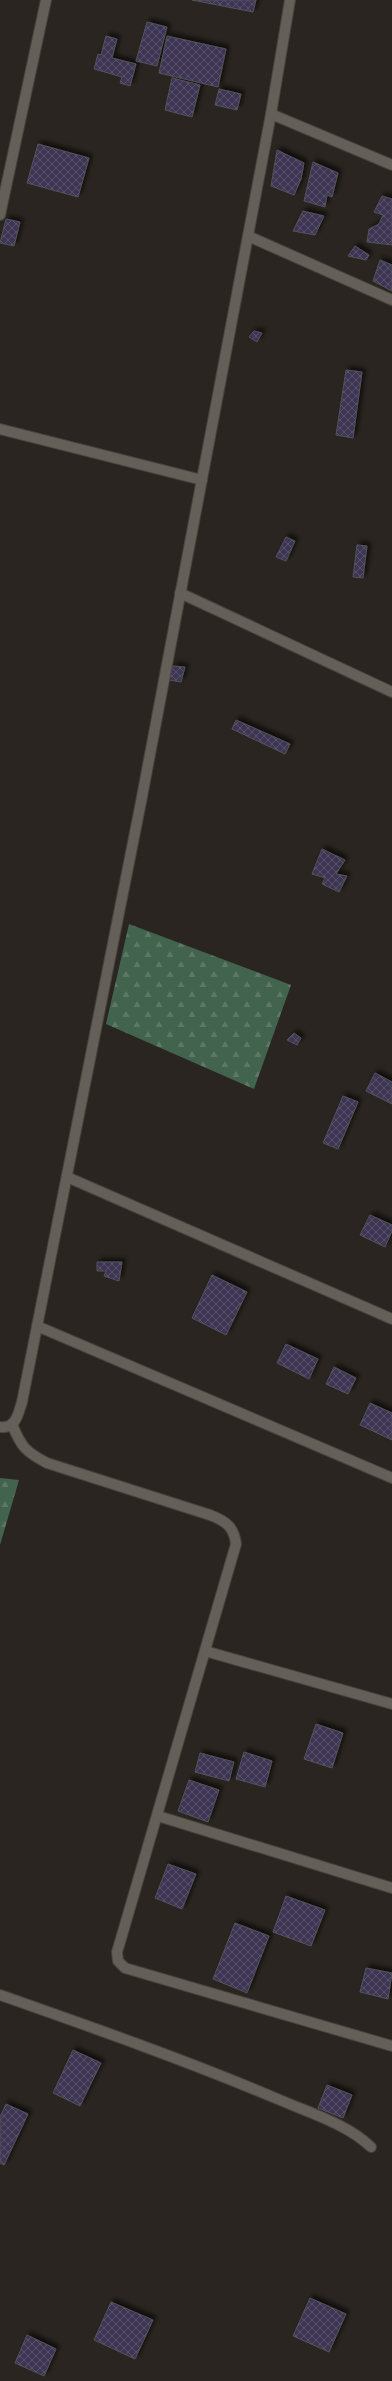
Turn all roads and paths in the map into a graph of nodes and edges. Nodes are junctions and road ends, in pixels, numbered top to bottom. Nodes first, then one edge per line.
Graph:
1 (46, 0) edge
2 (290, 0) edge
3 (271, 114) junction
4 (392, 165) edge
5 (0, 215) edge
6 (248, 236) junction
7 (392, 300) edge
8 (0, 429) edge
9 (202, 480) junction
10 (180, 593) junction
11 (392, 692) edge
12 (67, 1177) junction
13 (392, 1319) edge
14 (37, 1326) junction
15 (12, 1424) junction
16 (0, 1428) edge
17 (392, 1478) edge
18 (205, 1651) junction
19 (392, 1704) edge
20 (158, 1816) junction
21 (392, 1888) edge
22 (0, 1995) edge
23 (392, 2046) edge
24 (371, 2147) dead end

1 - 5 street
2 - 3 street
3 - 4 street
3 - 6 street
6 - 7 street
6 - 9 street
8 - 9 street
9 - 10 street
10 - 11 street
10 - 12 street
12 - 13 street
12 - 14 street
14 - 15 street
14 - 17 street
15 - 16 street
15 - 18 street
18 - 19 street
18 - 20 street
20 - 21 street
20 - 23 street
22 - 24 street

